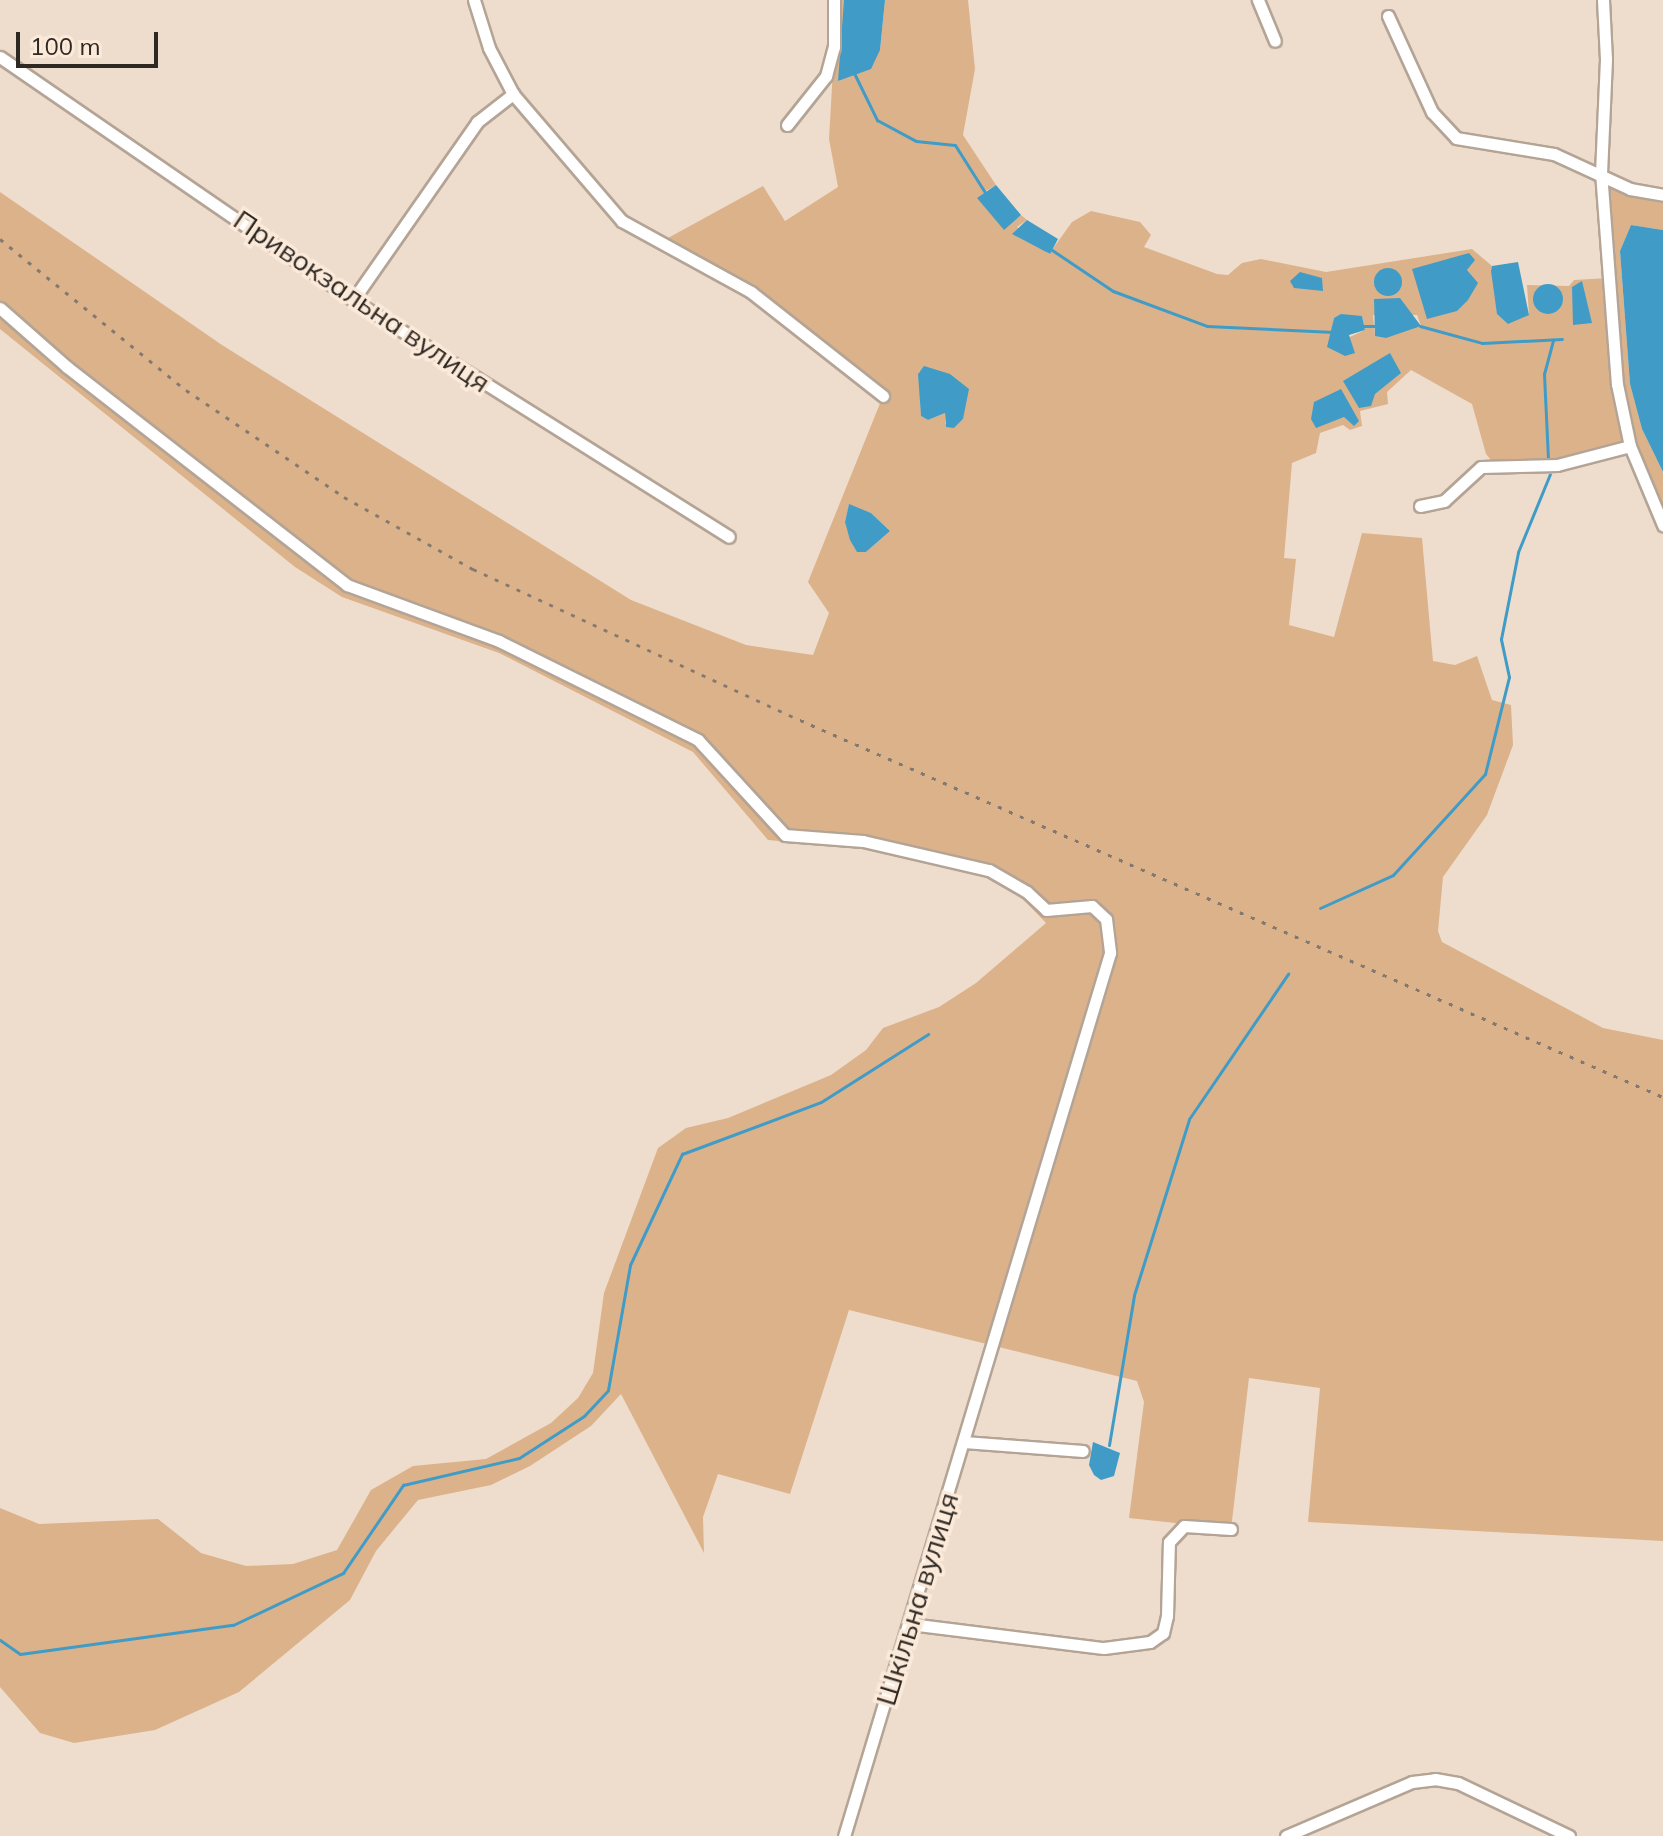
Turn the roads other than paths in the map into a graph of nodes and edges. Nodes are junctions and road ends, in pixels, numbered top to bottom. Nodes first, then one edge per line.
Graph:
1 (474, 0) edge
2 (834, 0) edge
3 (1258, 0) edge
4 (1603, 0) edge
5 (1388, 16) dead end
6 (1275, 41) dead end
7 (0, 57) edge
8 (513, 94) junction
9 (787, 125) dead end
10 (1601, 172) junction
11 (1663, 195) edge
12 (353, 300) junction
13 (0, 308) edge
14 (883, 396) dead end
15 (1630, 446) junction
16 (1420, 506) dead end
17 (1663, 525) edge
18 (729, 537) dead end
19 (964, 1442) junction
20 (1083, 1451) dead end
21 (1231, 1529) dead end
22 (910, 1624) junction
23 (844, 1836) edge
24 (1286, 1836) edge
25 (1569, 1836) edge

1 - 8 street
2 - 9 street
3 - 6 street
4 - 10 street
5 - 10 street
7 - 12 street, Привокзальна вулиця
8 - 12 street
8 - 14 street
10 - 11 street
10 - 15 street
12 - 18 street, Привокзальна вулиця
13 - 19 street, Шкільна вулиця
15 - 16 street
15 - 17 street
19 - 20 street
19 - 22 street, Шкільна вулиця
21 - 22 street
22 - 23 street, Шкільна вулиця
24 - 25 street

